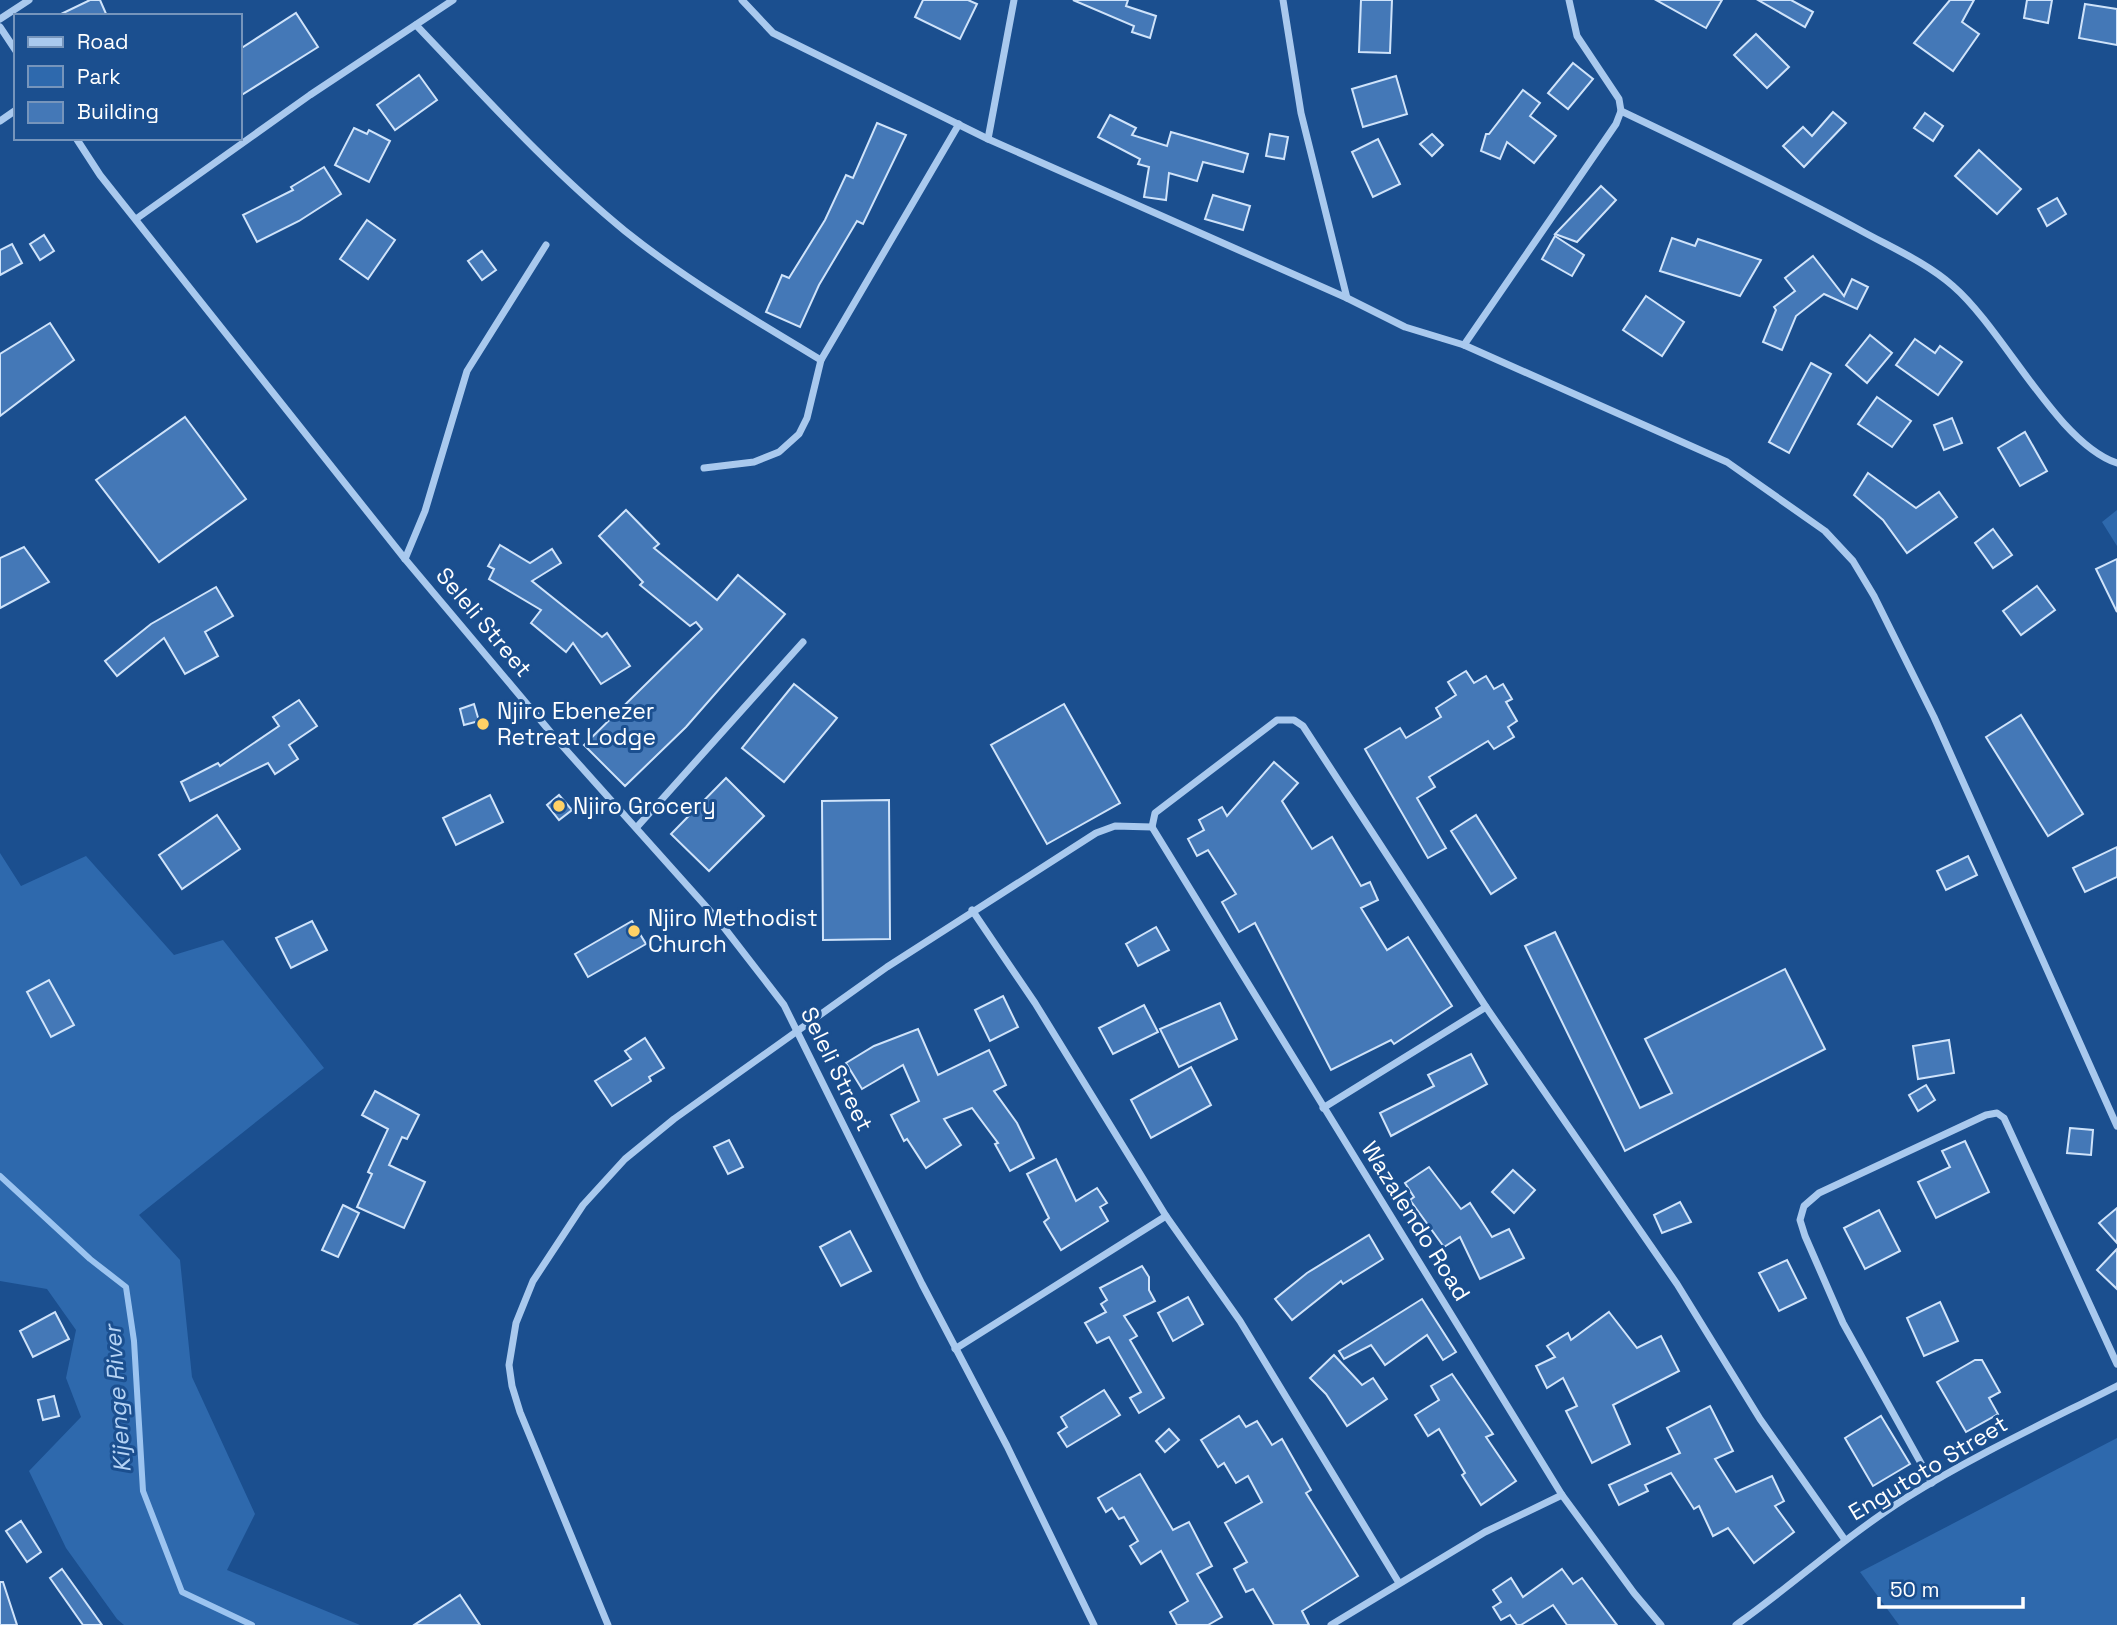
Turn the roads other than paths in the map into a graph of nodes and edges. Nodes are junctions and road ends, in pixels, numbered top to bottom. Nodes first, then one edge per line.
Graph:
1 (29, 0) edge
2 (453, 0) edge
3 (742, 0) edge
4 (1014, 0) edge
5 (1283, 0) edge
6 (1569, 0) edge
7 (0, 19) edge
8 (416, 25) junction
9 (0, 27) edge
10 (14, 48) edge
11 (1621, 111) junction
12 (960, 124) junction
13 (988, 139) junction
14 (77, 140) edge
15 (136, 219) junction
16 (546, 245) dead end
17 (1347, 298) junction
18 (1464, 345) junction
19 (821, 360) junction
20 (2117, 463) edge
21 (704, 468) dead end
22 (405, 559) junction
23 (803, 642) dead end
24 (637, 827) junction
25 (1152, 827) junction
26 (972, 911) junction
27 (1486, 1007) junction
28 (796, 1029) junction
29 (1323, 1108) junction
30 (2117, 1126) edge
31 (1166, 1216) junction
32 (955, 1349) junction
33 (2117, 1364) edge
34 (2117, 1385) edge
35 (1932, 1483) junction
36 (1562, 1494) junction
37 (1845, 1540) junction
38 (1399, 1583) junction
39 (608, 1625) edge
40 (1094, 1625) edge
41 (1331, 1625) edge
42 (1661, 1625) edge
43 (1736, 1625) edge

1 - 7 street
2 - 8 street
3 - 12 street
4 - 13 street
5 - 17 street
6 - 11 street
8 - 15 street
8 - 19 street
9 - 10 street
11 - 18 street
11 - 20 street
12 - 13 street
12 - 19 street
13 - 17 street
14 - 15 street, Seleli Street
15 - 22 street, Seleli Street
16 - 22 street
17 - 18 street
18 - 30 street
19 - 21 street
22 - 24 street, Seleli Street
23 - 24 street
24 - 28 street, Seleli Street
25 - 26 street
25 - 27 street
25 - 29 street, Wazalendo Road
26 - 28 street
26 - 31 street
27 - 29 street
27 - 37 street
28 - 32 street, Seleli Street
28 - 39 street
29 - 36 street, Wazalendo Road
31 - 32 street
31 - 38 street
32 - 40 street, Seleli Street
33 - 35 street
34 - 35 street, Engutoto Street
35 - 37 street, Engutoto Street
36 - 38 street
36 - 42 street, Wazalendo Road
37 - 43 street, Engutoto Street
38 - 41 street

